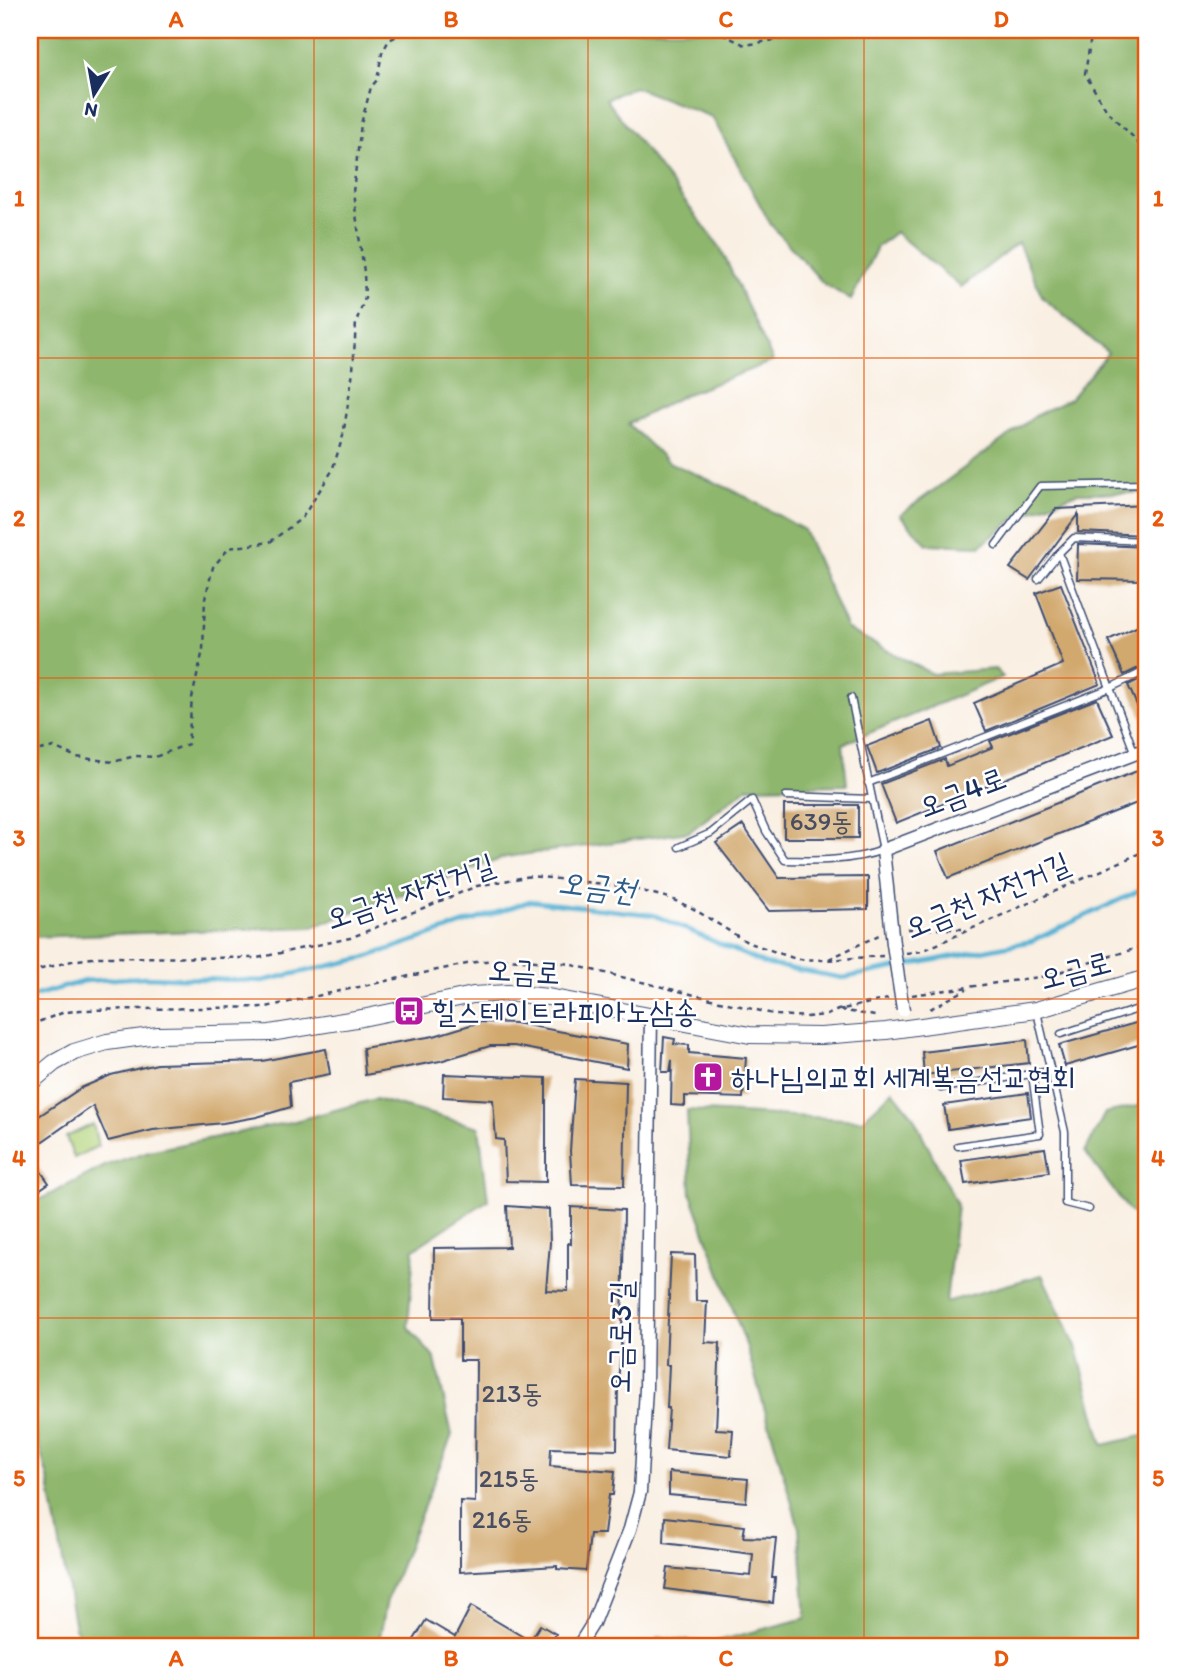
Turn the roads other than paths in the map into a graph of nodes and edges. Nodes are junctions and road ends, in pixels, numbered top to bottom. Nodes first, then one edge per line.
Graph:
1 (1147, 484) edge
2 (1147, 541) edge
3 (996, 545) dead end
4 (1059, 553) junction
5 (1038, 579) dead end
6 (1147, 670) edge
7 (1110, 688) junction
8 (851, 698) dead end
9 (1141, 751) edge
10 (868, 783) junction
11 (786, 796) dead end
12 (871, 799) junction
13 (680, 847) dead end
14 (883, 850) junction
15 (1147, 978) edge
16 (1147, 1006) edge
17 (1037, 1010) junction
18 (651, 1015) junction
19 (905, 1028) junction
20 (1061, 1034) dead end
21 (1051, 1071) junction
22 (1032, 1074) junction
23 (30, 1083) edge
24 (941, 1088) dead end
25 (958, 1146) dead end
26 (1089, 1209) dead end
27 (578, 1647) edge

1 - 3 lane
2 - 4 lane
4 - 5 lane
4 - 7 lane
6 - 7 lane
7 - 9 lane
7 - 10 lane
8 - 10 lane
9 - 14 street, 오금4로
10 - 12 lane
11 - 12 lane
12 - 14 lane
13 - 14 lane
14 - 19 street, bridge
15 - 17 street, 오금로
16 - 20 lane
17 - 19 street, 오금로
17 - 21 lane
18 - 19 street, 오금로
18 - 23 street, 오금로
18 - 27 street, 오금로3길
21 - 22 lane
21 - 26 lane
22 - 24 lane
22 - 25 lane

